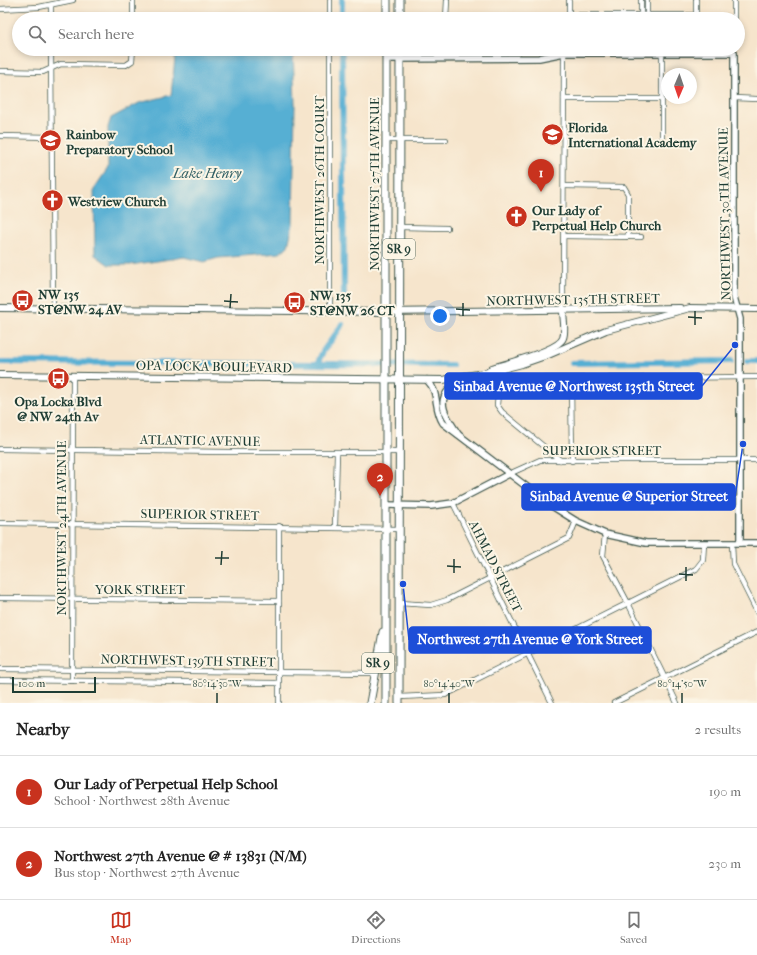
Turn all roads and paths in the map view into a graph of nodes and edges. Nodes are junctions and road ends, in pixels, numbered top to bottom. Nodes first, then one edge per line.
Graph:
1 (73, 0) edge
2 (133, 0) edge
3 (330, 0) edge
4 (387, 0) edge
5 (400, 0) edge
6 (447, 0) edge
7 (569, 0) edge
8 (641, 0) edge
9 (647, 0) edge
10 (696, 0) edge
11 (734, 0) edge
12 (51, 6) junction
13 (0, 9) edge
14 (51, 12) edge
15 (133, 12) edge
16 (330, 12) edge
17 (386, 12) edge
18 (400, 12) edge
19 (446, 12) edge
20 (569, 12) edge
21 (641, 12) edge
22 (647, 12) edge
23 (696, 12) edge
24 (734, 12) edge
25 (51, 56) edge
26 (132, 56) edge
27 (330, 56) edge
28 (549, 56) edge
29 (564, 56) edge
30 (662, 56) edge
31 (734, 56) edge
32 (386, 58) joint
33 (400, 58) junction
34 (447, 58) joint
35 (52, 68) junction
36 (662, 68) edge
37 (0, 71) edge
38 (734, 98) junction
39 (757, 98) edge
40 (564, 99) junction
41 (661, 99) edge
42 (662, 104) edge
43 (0, 136) edge
44 (52, 137) junction
45 (662, 139) dead end
46 (386, 140) junction
47 (400, 140) junction
48 (446, 140) dead end
49 (564, 186) junction
50 (399, 227) junction
51 (446, 228) dead end
52 (564, 236) junction
53 (628, 237) junction
54 (641, 237) dead end
55 (0, 308) edge
56 (53, 308) junction
57 (690, 308) junction
58 (737, 309) junction
59 (757, 309) edge
60 (330, 311) junction
61 (399, 311) junction
62 (563, 311) junction
63 (386, 312) junction
64 (488, 372) junction
65 (0, 375) edge
66 (73, 375) junction
67 (386, 376) junction
68 (465, 376) junction
69 (399, 377) junction
70 (740, 377) junction
71 (757, 377) edge
72 (427, 380) junction
73 (571, 380) junction
74 (460, 435) junction
75 (0, 449) edge
76 (73, 449) junction
77 (337, 452) junction
78 (386, 452) junction
79 (399, 452) junction
80 (560, 460) junction
81 (739, 460) junction
82 (757, 460) edge
83 (572, 461) junction
84 (509, 474) junction
85 (453, 503) junction
86 (386, 505) junction
87 (399, 506) junction
88 (576, 521) junction
89 (0, 523) edge
90 (72, 524) junction
91 (279, 526) junction
92 (336, 527) junction
93 (386, 528) junction
94 (399, 529) junction
95 (605, 534) junction
96 (704, 543) junction
97 (732, 543) junction
98 (740, 543) junction
99 (757, 543) edge
100 (490, 579) junction
101 (0, 598) edge
102 (72, 599) junction
103 (279, 601) junction
104 (399, 603) junction
105 (628, 603) junction
106 (757, 612) edge
107 (386, 624) junction
108 (757, 632) edge
109 (528, 654) junction
110 (0, 669) edge
111 (72, 670) junction
112 (169, 671) junction
113 (279, 672) junction
114 (376, 673) junction
115 (664, 678) junction
116 (0, 680) edge
117 (72, 680) junction
118 (169, 682) junction
119 (279, 683) junction
120 (430, 697) junction
121 (399, 700) edge
122 (279, 703) edge
123 (370, 703) edge
124 (386, 703) edge
125 (431, 703) edge
126 (552, 703) edge
127 (614, 703) edge
128 (678, 703) edge

1 - 12 street
2 - 15 street
3 - 16 street
4 - 17 main road
5 - 18 main road
6 - 19 street
7 - 20 street
8 - 21 street
9 - 22 street
10 - 23 street
11 - 24 street
12 - 13 street
12 - 14 street
25 - 35 street
26 - 35 street
27 - 60 street, NORTHWEST 26TH COURT
28 - 34 street
29 - 40 street
30 - 36 street
31 - 38 street, NORTHWEST 30TH AVENUE
32 - 33 street
32 - 46 main road, NORTHWEST 27TH AVENUE / SR 9
33 - 34 street
33 - 47 main road, NORTHWEST 27TH AVENUE / SR 9
35 - 37 street
35 - 44 street
38 - 39 street
38 - 58 street, NORTHWEST 30TH AVENUE
40 - 41 street
40 - 49 street
42 - 45 street
43 - 44 street
44 - 56 street
46 - 47 street
46 - 63 main road, NORTHWEST 27TH AVENUE / SR 9
47 - 48 street
47 - 50 main road, NORTHWEST 27TH AVENUE / SR 9
49 - 52 street
49 - 53 street
50 - 51 street
50 - 61 main road, NORTHWEST 27TH AVENUE / SR 9
52 - 53 street
52 - 62 street
53 - 54 street
55 - 56 main road, NORTHWEST 135TH STREET
56 - 60 main road, NORTHWEST 135TH STREET
57 - 58 main road, OPA LOCKA BOULEVARD
57 - 62 main road, NORTHWEST 135TH STREET
57 - 64 main road, OPA LOCKA BOULEVARD
58 - 59 main road
58 - 70 street, NORTHWEST 30TH AVENUE
60 - 63 main road, NORTHWEST 135TH STREET
61 - 62 main road, NORTHWEST 135TH STREET
61 - 63 main road, NORTHWEST 135TH STREET
61 - 69 main road, NORTHWEST 27TH AVENUE / SR 9
62 - 64 main road
63 - 67 main road, NORTHWEST 27TH AVENUE / SR 9
64 - 68 main road, OPA LOCKA BOULEVARD
65 - 66 main road, OPA LOCKA BOULEVARD
66 - 67 main road, OPA LOCKA BOULEVARD
66 - 76 street, NORTHWEST 24TH AVENUE
67 - 69 main road, OPA LOCKA BOULEVARD
67 - 78 main road, NORTHWEST 27TH AVENUE / SR 9
68 - 72 main road, OPA LOCKA BOULEVARD
68 - 74 street
69 - 72 main road, OPA LOCKA BOULEVARD
69 - 79 main road, NORTHWEST 27TH AVENUE / SR 9
70 - 71 street
70 - 73 street
70 - 81 street, NORTHWEST 30TH AVENUE
72 - 74 street
73 - 80 street
73 - 83 street
74 - 84 street
75 - 76 street, ATLANTIC AVENUE
76 - 77 street, ATLANTIC AVENUE
76 - 90 street, NORTHWEST 24TH AVENUE
77 - 78 street, ATLANTIC AVENUE
77 - 92 street
78 - 79 street, ATLANTIC AVENUE
78 - 86 main road, NORTHWEST 27TH AVENUE / SR 9
79 - 87 main road, NORTHWEST 27TH AVENUE / SR 9
80 - 83 street, SUPERIOR STREET
80 - 84 street, SUPERIOR STREET
81 - 82 street, SUPERIOR STREET
81 - 83 street, SUPERIOR STREET
81 - 98 street, NORTHWEST 30TH AVENUE
84 - 85 street, SUPERIOR STREET
84 - 88 street
85 - 87 street, SUPERIOR STREET
85 - 100 street, AHMAD STREET
86 - 87 street, SUPERIOR STREET
86 - 93 main road, NORTHWEST 27TH AVENUE / SR 9
87 - 94 main road, NORTHWEST 27TH AVENUE / SR 9
88 - 95 street
88 - 100 street
89 - 90 street, SUPERIOR STREET
90 - 91 street, SUPERIOR STREET
90 - 102 street, NORTHWEST 24TH AVENUE
91 - 92 street, SUPERIOR STREET
91 - 103 street
92 - 93 street, SUPERIOR STREET
93 - 94 street, SUPERIOR STREET
93 - 107 main road, NORTHWEST 27TH AVENUE / SR 9
94 - 104 main road, NORTHWEST 27TH AVENUE / SR 9
95 - 96 street
95 - 105 street
96 - 97 street
96 - 105 street
97 - 98 street
97 - 106 street
98 - 99 street
100 - 104 street
100 - 109 street, AHMAD STREET
101 - 102 street, YORK STREET
102 - 103 street, YORK STREET
102 - 111 street, NORTHWEST 24TH AVENUE
103 - 113 street
104 - 121 main road, NORTHWEST 27TH AVENUE / SR 9
105 - 109 street
105 - 115 street
107 - 114 main road, SR 9
107 - 124 main road, NORTHWEST 27TH AVENUE
108 - 115 street
109 - 120 street
109 - 126 street, AHMAD STREET
110 - 111 street, NORTHWEST 139TH STREET
111 - 112 street, NORTHWEST 139TH STREET
111 - 117 street, NORTHWEST 24TH AVENUE
112 - 113 street, NORTHWEST 139TH STREET
112 - 118 street
113 - 114 street, NORTHWEST 139TH STREET
113 - 119 street
114 - 123 main road, SR 9
115 - 127 street
115 - 128 street
116 - 117 street, NORTHWEST 139TH STREET
117 - 118 street, NORTHWEST 139TH STREET
118 - 119 street, NORTHWEST 139TH STREET
119 - 122 street
120 - 121 street
120 - 125 street

